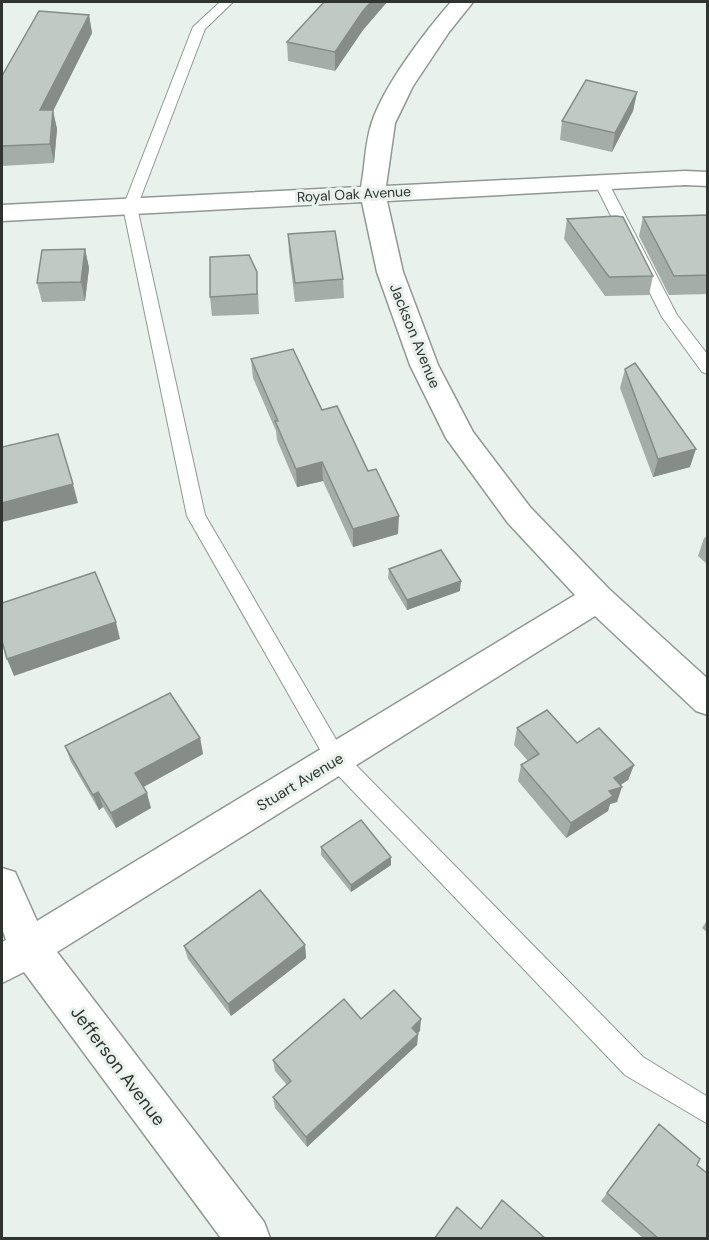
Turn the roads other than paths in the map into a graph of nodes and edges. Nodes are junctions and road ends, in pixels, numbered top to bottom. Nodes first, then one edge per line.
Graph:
1 (227, 2) edge
2 (462, 2) edge
3 (708, 179) edge
4 (602, 182) junction
5 (374, 193) junction
6 (130, 207) junction
7 (2, 213) edge
8 (708, 368) edge
9 (597, 597) junction
10 (708, 701) edge
11 (337, 760) junction
12 (2, 885) edge
13 (15, 955) edge
14 (708, 1112) edge
15 (248, 1239) edge

1 - 6 lane
2 - 5 street, Jackson Avenue
3 - 4 street, Royal Oak Avenue
4 - 5 street, Royal Oak Avenue
4 - 8 lane
5 - 6 street, Royal Oak Avenue
5 - 9 street, Jackson Avenue
6 - 7 street, Royal Oak Avenue
6 - 11 lane
9 - 10 street, Jackson Avenue
9 - 11 street, Stuart Avenue
11 - 13 street, Stuart Avenue
11 - 14 lane
12 - 13 street, Jefferson Avenue
13 - 15 street, Jefferson Avenue

